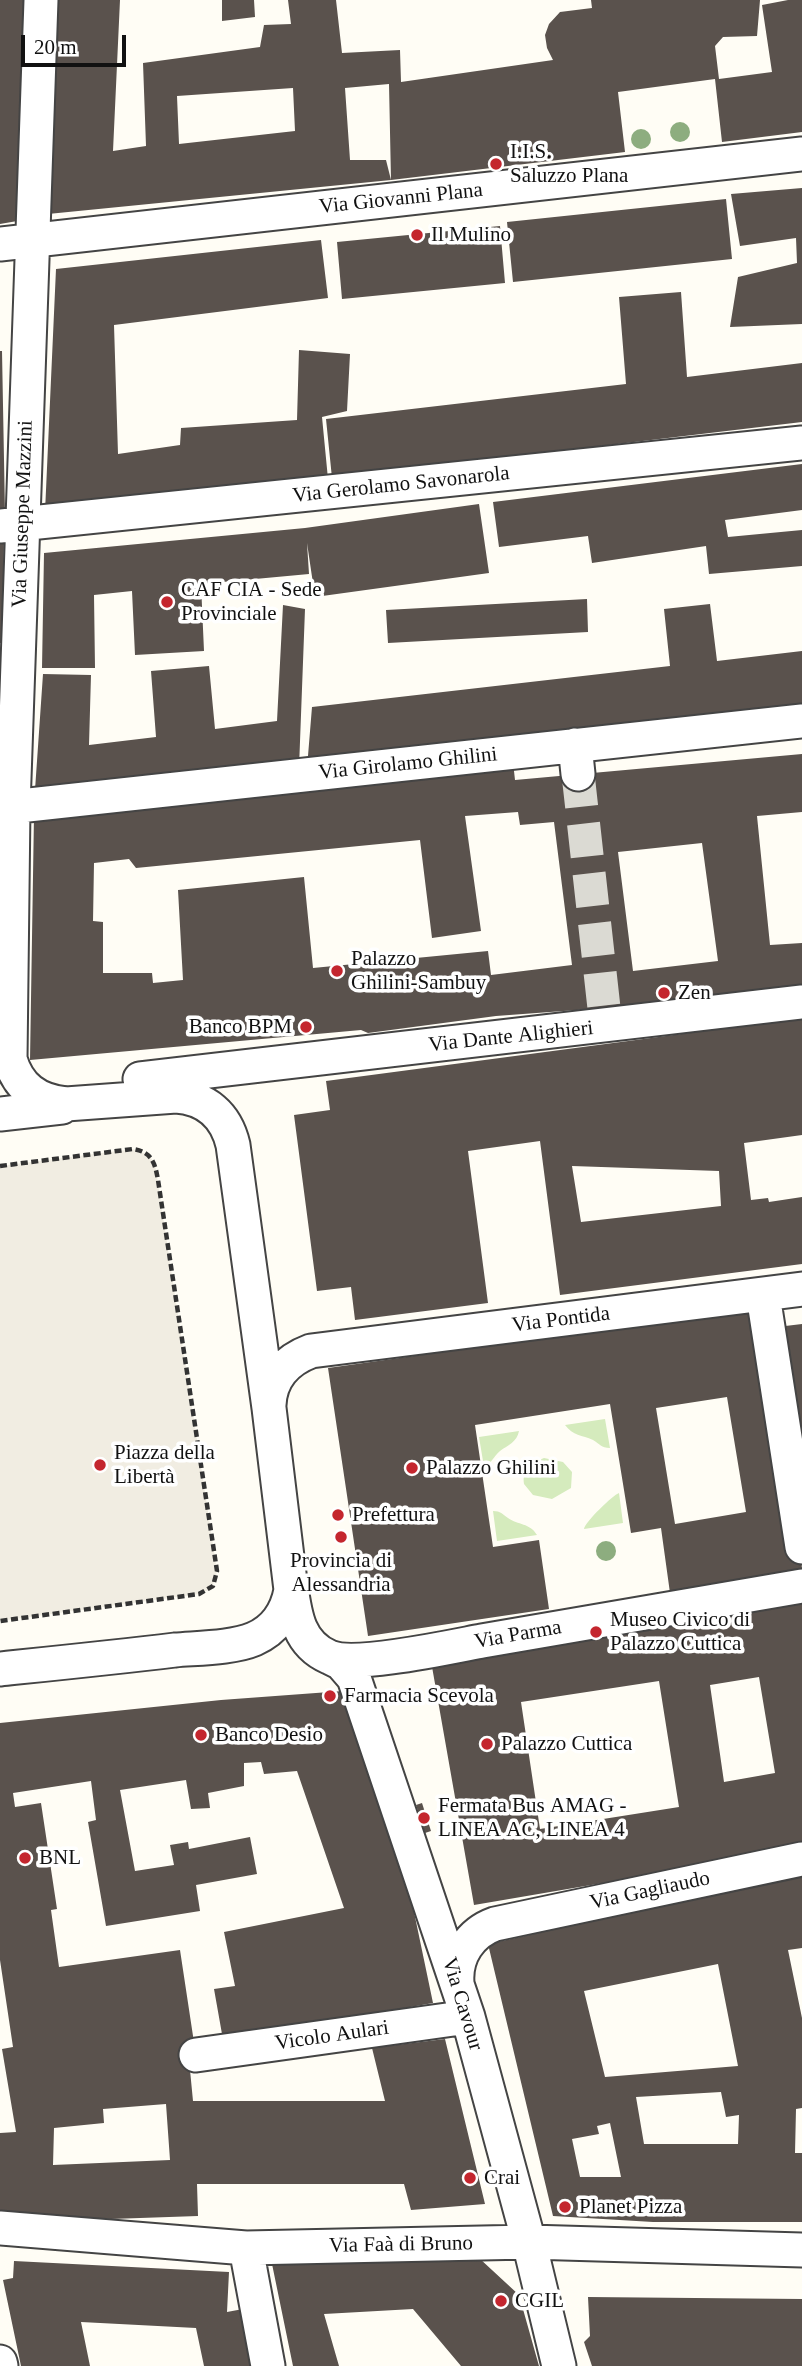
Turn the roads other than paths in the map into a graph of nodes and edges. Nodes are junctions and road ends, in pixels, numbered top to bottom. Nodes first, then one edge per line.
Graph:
1 (41, 0) edge
2 (802, 153) edge
3 (32, 240) junction
4 (0, 244) edge
5 (802, 443) edge
6 (11, 526) edge
7 (802, 721) edge
8 (7, 808) edge
9 (802, 1002) edge
10 (60, 1095) junction
11 (172, 1097) junction
12 (0, 1114) edge
13 (802, 1289) edge
14 (763, 1295) junction
15 (269, 1409) junction
16 (802, 1547) edge
17 (290, 1581) junction
18 (802, 1586) edge
19 (344, 1660) junction
20 (0, 1669) edge
21 (802, 1859) edge
22 (457, 1983) junction
23 (468, 2017) junction
24 (196, 2055) dead end
25 (0, 2228) edge
26 (529, 2242) junction
27 (246, 2248) junction
28 (802, 2250) edge
29 (268, 2366) edge
30 (559, 2366) edge

1 - 3 street, Via Giuseppe Mazzini
2 - 3 street, Via Giovanni Plana
3 - 4 street, Via Giovanni Plana
3 - 6 street, Via Giuseppe Mazzini
5 - 6 street, Via Gerolamo Savonarola
6 - 8 street, Via Giuseppe Mazzini
7 - 8 street, Via Girolamo Ghilini
8 - 10 street, Via Giuseppe Mazzini
9 - 10 street, Via Dante Alighieri
10 - 11 street
11 - 12 street
11 - 15 street
13 - 14 street, Via Pontida
14 - 15 street, Via Pontida
14 - 16 street
15 - 17 street
17 - 19 street, Via Cavour
17 - 20 street
18 - 19 street, Via Parma
19 - 22 street, Via Cavour
21 - 22 street, Via Gagliaudo
22 - 23 street, Via Cavour
23 - 24 street, Vicolo Aulari
23 - 26 street, Via Cavour
25 - 27 street, Via Faà di Bruno
26 - 27 street, Via Faà di Bruno
26 - 28 street, Via Faà di Bruno
26 - 30 street, Via Cavour
27 - 29 street

